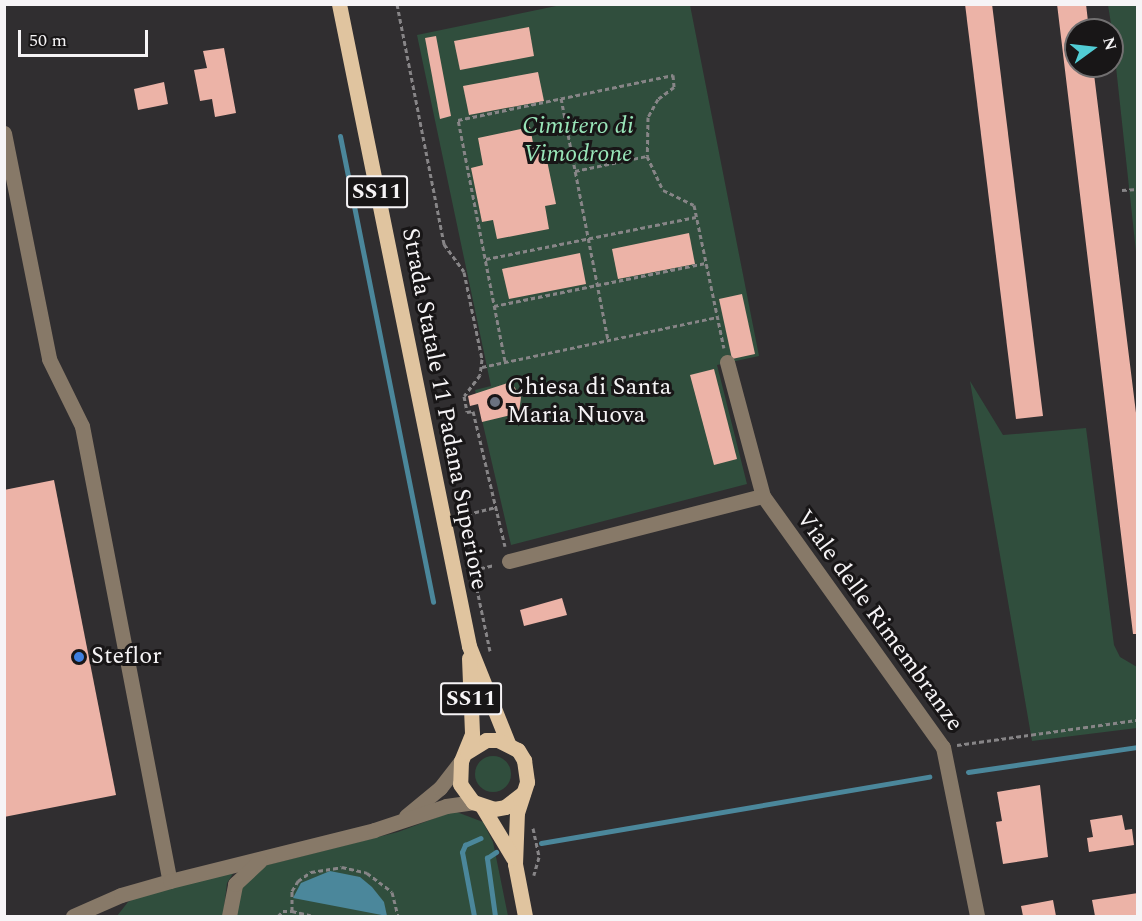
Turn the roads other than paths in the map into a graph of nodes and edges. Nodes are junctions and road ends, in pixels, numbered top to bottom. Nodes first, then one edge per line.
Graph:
1 (339, 4) edge
2 (4, 133) edge
3 (727, 362) road end
4 (763, 496) junction
5 (509, 561) road end
6 (469, 646) junction
7 (508, 743) junction
8 (464, 756) junction
9 (523, 792) junction
10 (478, 805) junction
11 (402, 820) junction
12 (271, 856) junction
13 (515, 864) junction
14 (170, 881) junction
15 (121, 895) junction
16 (73, 916) edge
17 (106, 916) edge
18 (229, 916) edge
19 (525, 916) edge
20 (977, 916) edge

1 - 6 main road, Strada Statale 11 Padana Superiore / SS11
2 - 14 street
3 - 4 street, Viale delle Rimembranze
4 - 5 street
4 - 20 street, Viale delle Rimembranze
6 - 7 main road, Strada Statale 11 Padana Superiore / SS11
6 - 8 main road, Strada Statale 11 Padana Superiore / SS11
7 - 8 main road, SS11
7 - 9 main road, Strada Statale 11 Padana Superiore / SS11
8 - 10 main road, Strada Statale 11 Padana Superiore / SS11
8 - 11 street
9 - 10 main road
9 - 13 main road, Strada Statale 11 Padana Superiore / SS11
10 - 11 street
10 - 13 main road, Strada Statale 11 Padana Superiore / SS11
11 - 12 street
12 - 14 street
12 - 18 street
13 - 19 main road, Strada Statale 11 Padana Superiore / SS11
14 - 15 street
15 - 16 street
15 - 17 street

